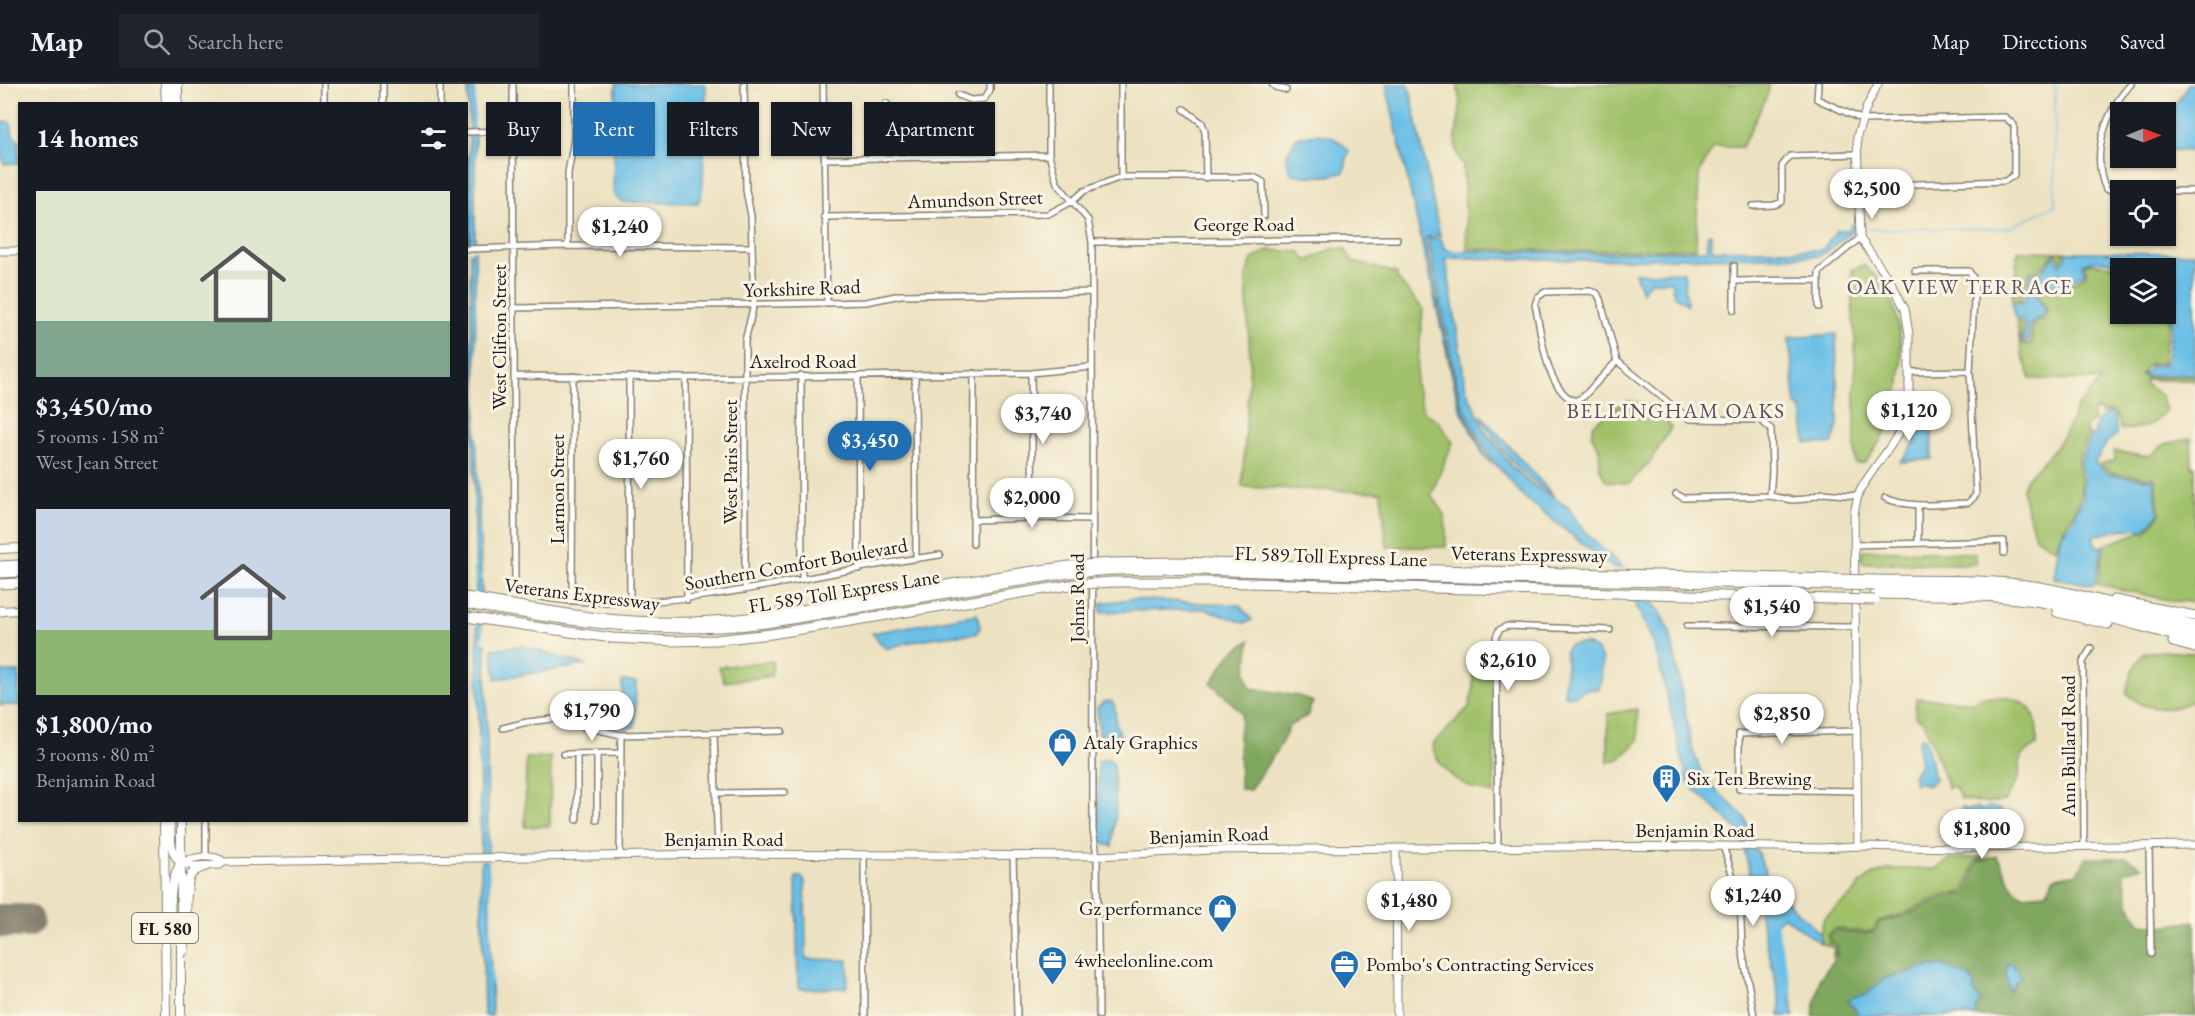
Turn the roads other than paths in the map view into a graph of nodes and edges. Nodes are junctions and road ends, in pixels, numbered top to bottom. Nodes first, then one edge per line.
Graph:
1 (165, 84) edge
2 (172, 84) edge
3 (178, 84) edge
4 (324, 84) edge
5 (382, 84) edge
6 (440, 84) edge
7 (513, 84) edge
8 (574, 84) edge
9 (744, 84) edge
10 (823, 84) edge
11 (990, 84) edge
12 (1049, 84) edge
13 (1121, 84) edge
14 (1272, 84) edge
15 (1818, 84) edge
16 (1878, 84) edge
17 (2127, 85) edge
18 (1286, 90) dead end
19 (958, 95) dead end
20 (165, 102) edge
21 (172, 102) edge
22 (178, 102) edge
23 (324, 102) edge
24 (383, 102) edge
25 (440, 102) edge
26 (513, 102) edge
27 (1184, 110) dead end
28 (1863, 120) junction
29 (468, 132) edge
30 (486, 132) edge
31 (1858, 154) junction
32 (1048, 155) junction
33 (514, 156) edge
34 (894, 158) joint
35 (825, 159) junction
36 (1121, 177) junction
37 (1206, 178) junction
38 (1859, 186) junction
39 (2110, 190) edge
40 (2195, 190) edge
41 (2176, 191) edge
42 (1073, 201) junction
43 (1753, 206) dead end
44 (1264, 216) dead end
45 (824, 217) junction
46 (1860, 238) junction
47 (1397, 239) dead end
48 (1092, 242) junction
49 (568, 246) junction
50 (752, 247) junction
51 (514, 248) junction
52 (468, 249) edge
53 (0, 251) edge
54 (18, 251) edge
55 (1734, 266) dead end
56 (1915, 271) dead end
57 (1818, 280) junction
58 (1734, 281) junction
59 (1090, 292) junction
60 (827, 303) junction
61 (754, 304) junction
62 (1819, 307) dead end
63 (513, 308) junction
64 (1734, 310) dead end
65 (1617, 361) junction
66 (1091, 367) junction
67 (1970, 371) junction
68 (1909, 372) junction
69 (974, 373) junction
70 (1031, 373) junction
71 (801, 375) junction
72 (915, 375) junction
73 (515, 376) junction
74 (573, 376) junction
75 (745, 376) junction
76 (858, 376) junction
77 (629, 377) junction
78 (686, 378) junction
79 (1676, 494) dead end
80 (1770, 496) junction
81 (1858, 496) junction
82 (1885, 498) dead end
83 (1917, 505) junction
84 (1033, 518) junction
85 (1091, 519) junction
86 (974, 520) junction
87 (1918, 543) junction
88 (973, 544) dead end
89 (1855, 545) junction
90 (18, 548) edge
91 (0, 549) edge
92 (2004, 553) dead end
93 (940, 555) dead end
94 (916, 558) junction
95 (18, 564) edge
96 (0, 566) edge
97 (859, 569) junction
98 (18, 572) edge
99 (0, 573) edge
100 (802, 579) junction
101 (18, 583) edge
102 (0, 584) edge
103 (515, 589) joint
104 (1835, 589) junction
105 (746, 590) junction
106 (1875, 590) junction
107 (2082, 596) junction
108 (468, 597) edge
109 (687, 600) junction
110 (572, 601) junction
111 (468, 604) edge
112 (630, 604) junction
113 (494, 605) junction
114 (18, 610) edge
115 (1, 611) edge
116 (2195, 616) edge
117 (468, 617) edge
118 (1687, 626) dead end
119 (2195, 626) edge
120 (1856, 627) junction
121 (1610, 630) dead end
122 (2195, 633) edge
123 (2195, 641) edge
124 (2091, 648) dead end
125 (2195, 648) edge
126 (503, 728) dead end
127 (782, 731) dead end
128 (1857, 731) junction
129 (714, 733) junction
130 (621, 735) junction
131 (621, 753) junction
132 (564, 754) dead end
133 (577, 754) junction
134 (597, 754) junction
135 (1858, 791) junction
136 (785, 792) dead end
137 (716, 793) junction
138 (577, 820) dead end
139 (597, 820) dead end
140 (164, 822) edge
141 (170, 822) edge
142 (183, 822) edge
143 (206, 822) edge
144 (2195, 845) edge
145 (1723, 846) junction
146 (1858, 846) junction
147 (2084, 846) junction
148 (2149, 846) junction
149 (1498, 847) junction
150 (1396, 848) junction
151 (718, 854) junction
152 (1013, 855) junction
153 (620, 856) junction
154 (864, 856) junction
155 (1097, 856) junction
156 (207, 862) junction
157 (181, 863) junction
158 (2151, 954) dead end
159 (181, 963) junction
160 (166, 1011) edge
161 (180, 1016) edge
162 (865, 1016) edge
163 (1017, 1016) edge
164 (1099, 1016) edge
165 (1397, 1016) edge
166 (1754, 1016) edge

1 - 20 main road
2 - 21 main road
3 - 22 main road
4 - 23 street
5 - 24 street
6 - 25 street
7 - 26 street, West Clifton Street
8 - 49 street
9 - 50 street, West Paris Street
10 - 35 street
11 - 19 street
12 - 32 street, Johns Road
13 - 36 street
14 - 18 street
15 - 28 street
16 - 28 street
17 - 39 street
27 - 37 street
28 - 31 street
28 - 38 street
29 - 30 street
31 - 38 street
31 - 43 street
32 - 34 street
32 - 42 street, Johns Road
33 - 51 street, West Clifton Street
34 - 35 street
35 - 45 street
36 - 37 street, Amundson Street
36 - 42 street, Amundson Street
37 - 44 street, Amundson Street
38 - 46 street
40 - 41 street
42 - 45 street, Amundson Street
42 - 48 street, Johns Road
45 - 60 street
46 - 57 street
46 - 68 street
47 - 48 street, George Road
48 - 59 street, Johns Road
49 - 50 street
49 - 51 street
50 - 61 street, West Paris Street
51 - 52 street
51 - 63 street, West Clifton Street
53 - 54 street
55 - 58 street
56 - 67 street
57 - 58 street
57 - 62 street
58 - 64 street
59 - 60 street, Yorkshire Road
59 - 66 street, Johns Road
60 - 61 street, Yorkshire Road
61 - 63 street, Yorkshire Road
61 - 75 street, West Paris Street
63 - 73 street, West Clifton Street
65 - 65 street
65 - 80 street
66 - 70 street, Axelrod Road
66 - 85 street, Johns Road
67 - 68 street
67 - 83 street
68 - 81 street
69 - 70 street, Axelrod Road
69 - 72 street, Axelrod Road
69 - 86 street
70 - 84 street
71 - 75 street, Axelrod Road
71 - 76 street, Axelrod Road
71 - 100 street
72 - 76 street, Axelrod Road
72 - 94 street
73 - 74 street, Axelrod Road
73 - 103 street, West Clifton Street
74 - 77 street, Axelrod Road
74 - 110 street, Larmon Street
75 - 78 street, Axelrod Road
75 - 105 street, West Paris Street
76 - 97 street
77 - 78 street, Axelrod Road
77 - 112 street
78 - 109 street
79 - 80 street
80 - 81 street
81 - 89 street
82 - 83 street
83 - 87 street
84 - 85 street
84 - 86 street
85 - 155 street, Johns Road
86 - 88 street
87 - 89 street
87 - 92 street
89 - 120 street
90 - 91 main road
93 - 94 street, Southern Comfort Boulevard
94 - 97 street, Southern Comfort Boulevard
95 - 96 highway
97 - 100 street, Southern Comfort Boulevard
98 - 99 highway
100 - 105 street, Southern Comfort Boulevard
101 - 102 highway
103 - 110 street, Southern Comfort Boulevard
104 - 106 highway, Veterans Expressway, bridge
104 - 106 highway, Veterans Expressway, bridge
104 - 113 highway, Veterans Expressway, bridge
104 - 117 highway, Veterans Expressway, bridge
105 - 109 street, Southern Comfort Boulevard
106 - 107 highway, Veterans Expressway
106 - 122 highway
106 - 123 highway
106 - 125 highway, Veterans Expressway
107 - 116 highway
107 - 119 highway, Veterans Expressway
108 - 113 highway, Veterans Expressway
109 - 112 street, Southern Comfort Boulevard
110 - 112 street, Southern Comfort Boulevard
111 - 113 highway
114 - 115 main road
118 - 120 street
120 - 128 street
121 - 149 street
124 - 147 street, Ann Bullard Road
126 - 130 street
127 - 129 street
128 - 135 street
128 - 135 street
129 - 130 street
129 - 137 street
130 - 131 street
131 - 134 street
131 - 153 street
132 - 133 street
133 - 134 street
133 - 138 street
134 - 139 street
135 - 146 street
136 - 137 street
137 - 151 street
140 - 160 main road, FL 580
141 - 157 main road
142 - 157 main road, FL 580
143 - 156 street
144 - 148 street, Benjamin Road
145 - 146 street, Benjamin Road
145 - 149 street, Benjamin Road
145 - 166 street
146 - 147 street, Benjamin Road
147 - 148 street, Benjamin Road
148 - 158 street
149 - 150 street, Benjamin Road
150 - 155 street, Benjamin Road
150 - 165 street
151 - 153 street, Benjamin Road
151 - 154 street, Benjamin Road
152 - 154 street, Benjamin Road
152 - 155 street, Benjamin Road
152 - 163 street
153 - 156 street, Benjamin Road
154 - 162 street
155 - 164 street, Johns Road
156 - 157 street, Benjamin Road
156 - 159 main road
157 - 159 main road, FL 580
157 - 160 main road
159 - 161 main road, FL 580

